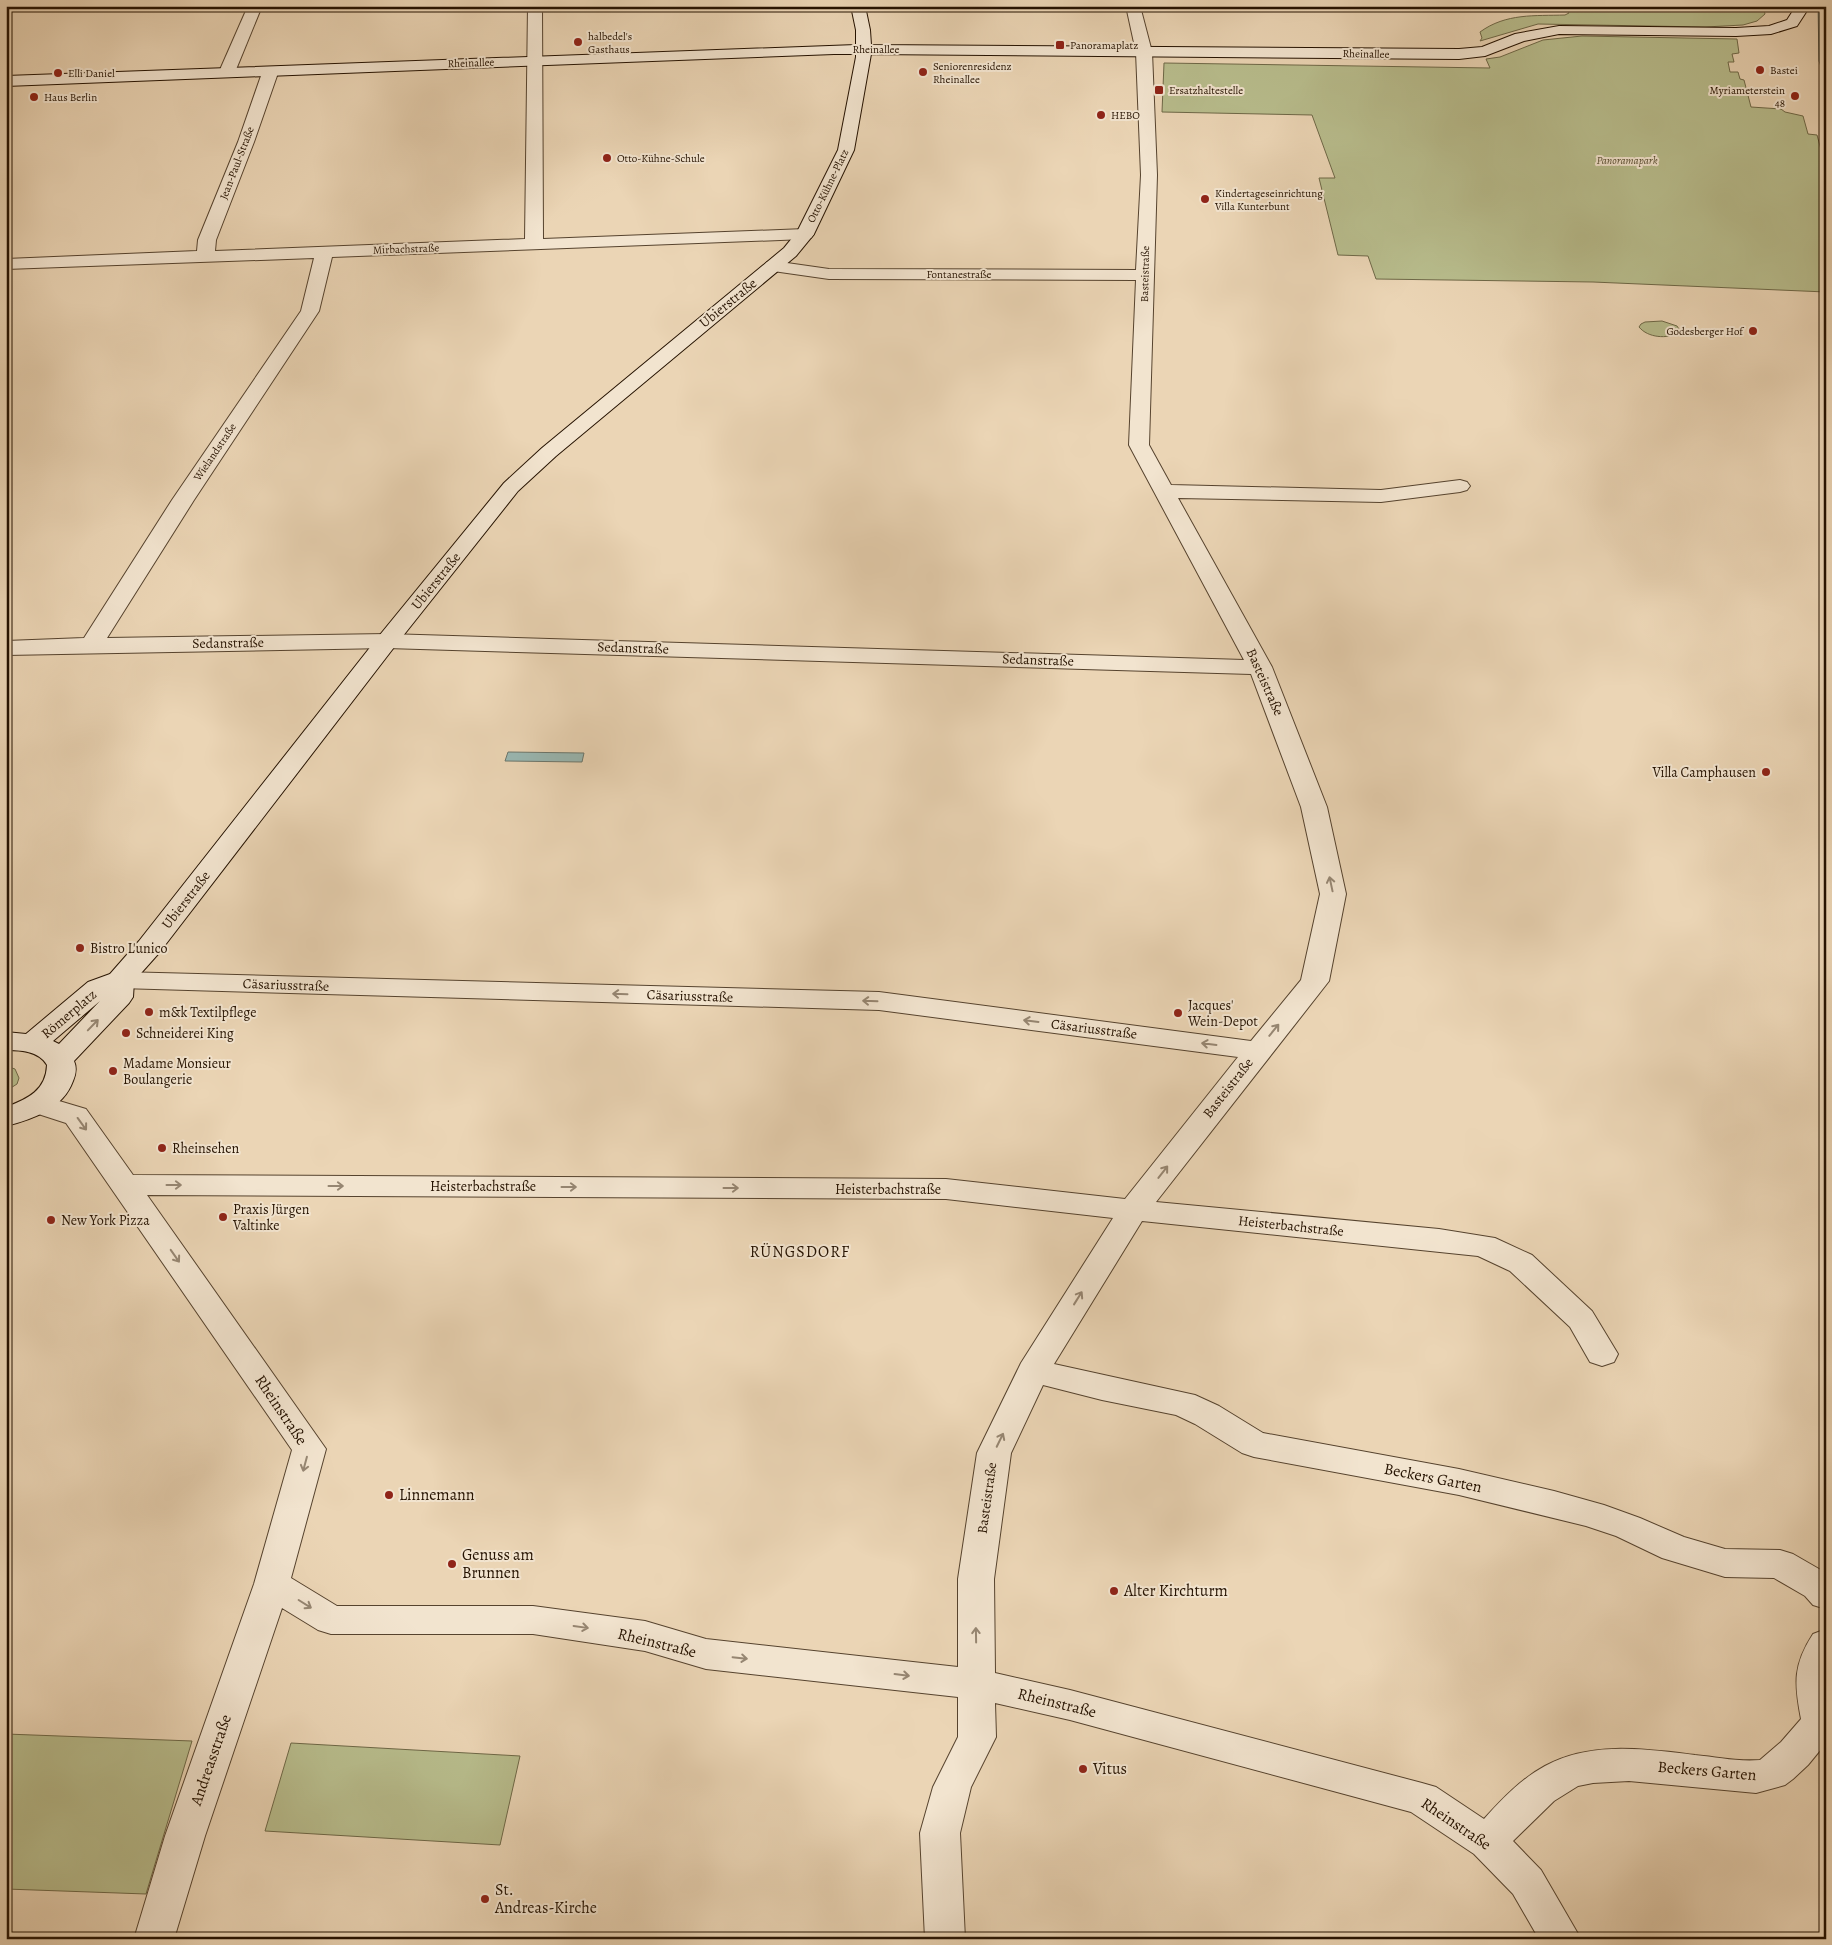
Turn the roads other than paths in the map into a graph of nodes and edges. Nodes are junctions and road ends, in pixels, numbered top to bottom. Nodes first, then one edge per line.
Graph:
1 (255, 6) edge
2 (535, 6) edge
3 (858, 6) edge
4 (1133, 6) edge
5 (1803, 6) edge
6 (863, 30) junction
7 (864, 49) junction
8 (936, 49) junction
9 (1144, 52) junction
10 (536, 60) junction
11 (271, 70) junction
12 (227, 72) junction
13 (6, 80) edge
14 (805, 234) junction
15 (534, 244) junction
16 (324, 252) junction
17 (205, 256) junction
18 (6, 264) edge
19 (773, 266) junction
20 (1144, 275) junction
21 (1460, 486) dead end
22 (1163, 491) junction
23 (387, 641) junction
24 (91, 645) junction
25 (6, 648) edge
26 (1260, 666) junction
27 (120, 980) junction
28 (20, 1042) edge
29 (1258, 1051) junction
30 (59, 1060) junction
31 (39, 1104) junction
32 (6, 1118) edge
33 (125, 1184) junction
34 (1133, 1210) junction
35 (1602, 1354) dead end
36 (1033, 1371) junction
37 (272, 1584) junction
38 (1826, 1595) edge
39 (1826, 1644) edge
40 (977, 1684) junction
41 (1488, 1842) junction
42 (154, 1939) edge
43 (944, 1939) edge
44 (1561, 1939) edge

1 - 12 street
2 - 10 street
3 - 6 street
4 - 9 street, Basteistraße
5 - 9 street, Rheinallee
6 - 7 street
6 - 8 street, Rheinallee
7 - 8 street, Rheinallee
7 - 10 street, Rheinallee
7 - 14 street, Otto-Kühne-Platz
8 - 9 street, Rheinallee
9 - 20 street, Basteistraße
10 - 11 street, Rheinallee
10 - 15 street
11 - 12 street, Rheinallee
11 - 17 street, Jean-Paul-Straße
12 - 13 street, Rheinallee
14 - 15 street, Mirbachstraße
14 - 19 street, Ubierstraße
15 - 16 street, Mirbachstraße
16 - 17 street, Mirbachstraße
16 - 24 street, Wielandstraße
17 - 18 street, Mirbachstraße
19 - 20 street, Fontanestraße
19 - 23 street, Ubierstraße
20 - 22 street, Basteistraße
21 - 22 street
22 - 26 street, Basteistraße
23 - 24 street, Sedanstraße
23 - 26 street, Sedanstraße
23 - 27 street, Ubierstraße
24 - 25 street, Sedanstraße
29 -> 26 street, Basteistraße
27 - 28 street, Römerplatz
29 -> 27 street, Cäsariusstraße
30 -> 27 street, Römerplatz
28 - 30 street
34 -> 29 street, Basteistraße
30 - 31 street
31 - 32 street
31 -> 33 street, Rheinstraße
33 -> 34 street, Heisterbachstraße
33 -> 37 street, Rheinstraße
34 - 35 street, Heisterbachstraße
36 -> 34 street, Basteistraße
36 - 38 street, Beckers Garten
40 -> 36 street, Basteistraße
37 -> 40 street, Rheinstraße
37 - 42 street, Andreasstraße
39 - 41 street, Beckers Garten
40 - 41 street, Rheinstraße
40 - 43 street, Basteistraße
41 - 44 street, Rheinstraße

